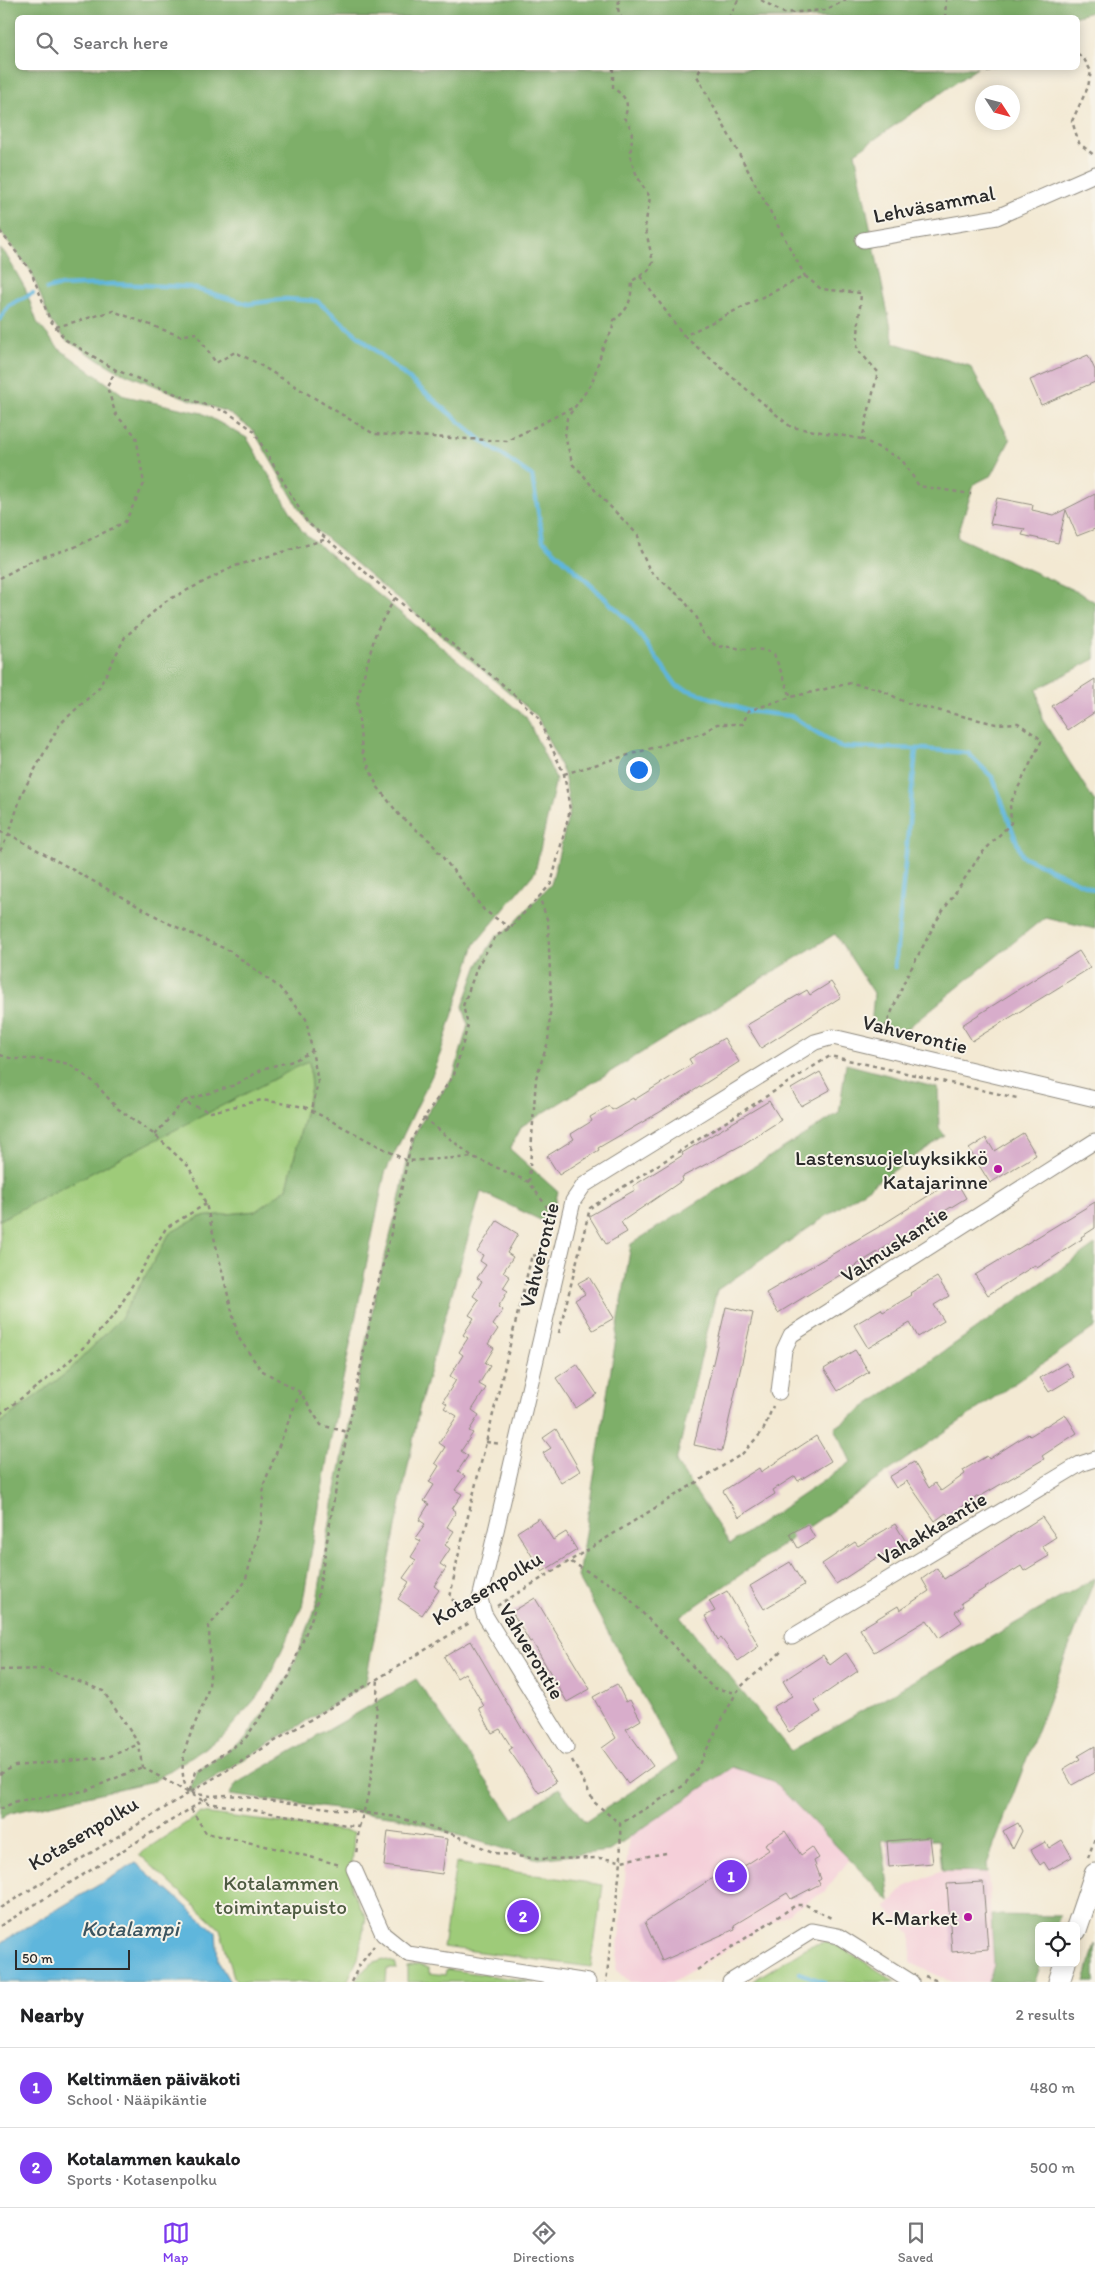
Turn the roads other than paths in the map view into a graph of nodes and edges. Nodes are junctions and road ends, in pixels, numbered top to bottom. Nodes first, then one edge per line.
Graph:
1 (1095, 174) edge
2 (863, 240) dead end
3 (1095, 1099) edge
4 (1095, 1141) edge
5 (779, 1392) road end
6 (1095, 1459) edge
7 (792, 1637) road end
8 (566, 1747) road end
9 (354, 1869) road end
10 (1095, 1874) edge
11 (1079, 1922) edge
12 (1064, 1967) edge
13 (588, 1982) edge
14 (730, 1982) edge
15 (911, 1982) edge
16 (1059, 1982) edge

1 - 2 street, Lehväsammal
3 - 8 street, Vahverontie
4 - 5 street, Valmuskantie
6 - 7 street, Vahakkaantie
9 - 13 street
10 - 11 street
12 - 16 street
14 - 15 street

